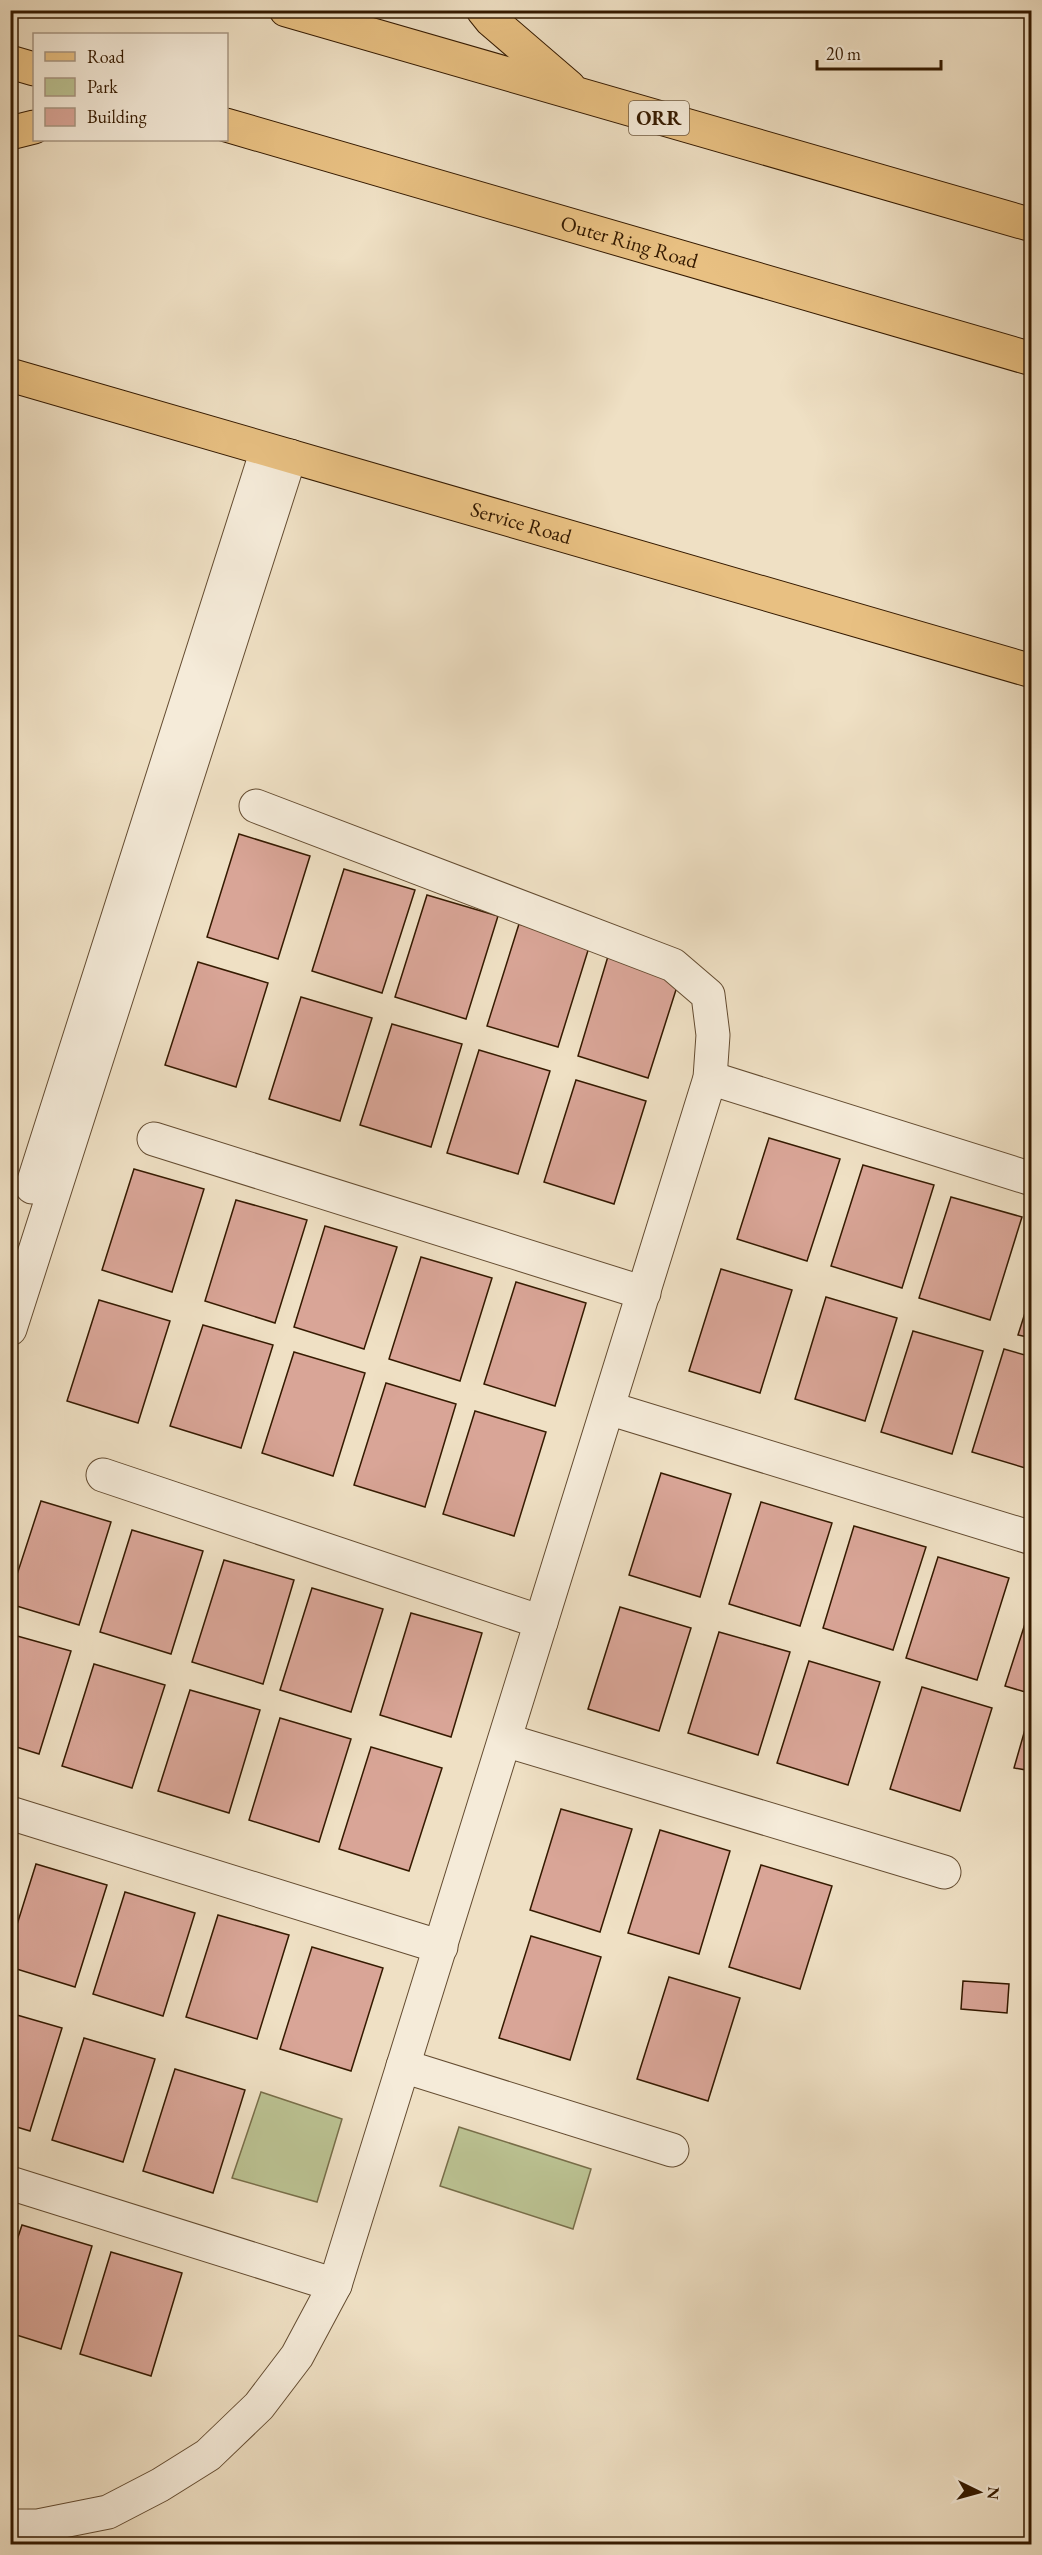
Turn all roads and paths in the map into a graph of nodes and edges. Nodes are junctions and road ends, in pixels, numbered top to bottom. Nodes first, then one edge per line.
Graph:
1 (286, 10) edge
2 (483, 10) edge
3 (10, 62) edge
4 (33, 69) edge
5 (577, 94) junction
6 (228, 126) edge
7 (33, 127) edge
8 (10, 133) edge
9 (1032, 225) edge
10 (1032, 359) edge
11 (10, 375) edge
12 (279, 453) junction
13 (1032, 671) edge
14 (255, 806) dead end
15 (710, 1078) junction
16 (154, 1140) dead end
17 (1032, 1179) edge
18 (10, 1255) edge
19 (644, 1293) junction
20 (10, 1329) edge
21 (608, 1408) junction
22 (103, 1474) dead end
23 (1032, 1539) edge
24 (541, 1622) junction
25 (505, 1740) junction
26 (10, 1813) edge
27 (944, 1872) dead end
28 (441, 1947) junction
29 (403, 2066) junction
30 (672, 2150) dead end
31 (10, 2183) edge
32 (335, 2285) junction
33 (10, 2526) edge

1 - 5 main road, ORR
2 - 5 main road
3 - 4 main road
5 - 9 main road, ORR
6 - 10 main road, Outer Ring Road
7 - 8 main road
11 - 12 main road, Service Road
12 - 13 main road, Service Road
12 - 18 street
12 - 20 street
14 - 15 street
15 - 17 street
15 - 19 street
16 - 19 street
19 - 21 street
21 - 23 street
21 - 24 street
22 - 24 street
24 - 25 street
25 - 27 street
25 - 28 street
26 - 28 street
28 - 29 street
29 - 30 street
29 - 32 street
31 - 32 street
32 - 33 street

